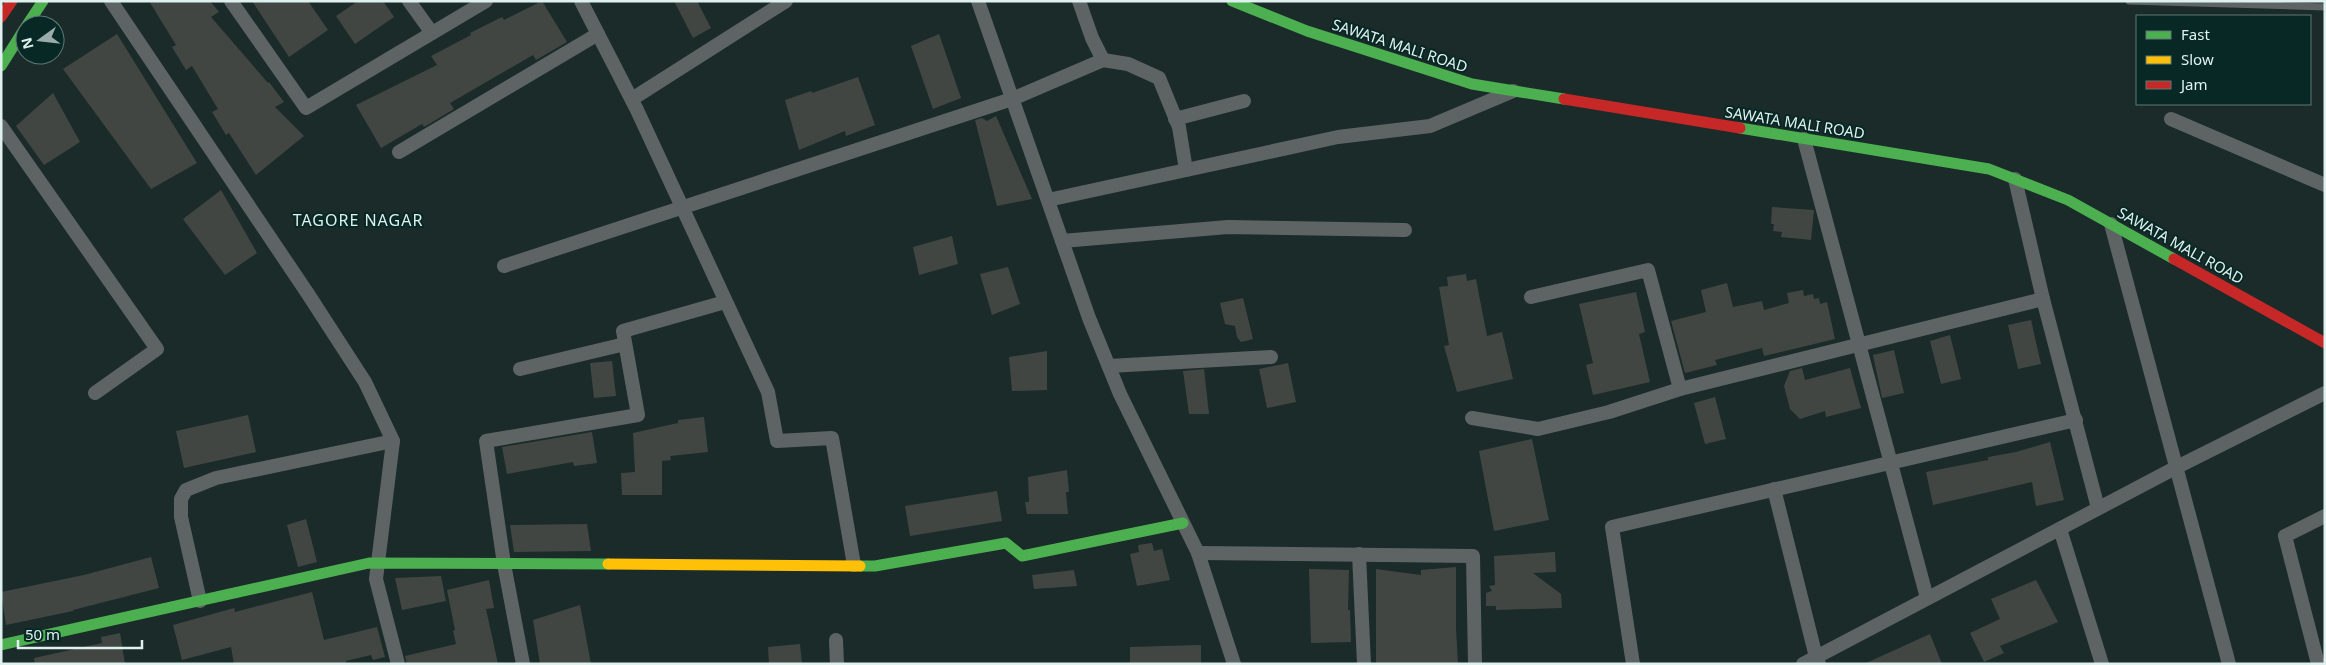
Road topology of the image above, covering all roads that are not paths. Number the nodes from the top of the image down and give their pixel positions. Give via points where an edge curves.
1 (12, 1) edge
2 (111, 1) edge
3 (231, 1) edge
4 (409, 1) edge
5 (486, 1) edge
6 (581, 1) edge
7 (786, 1) edge
8 (978, 1) edge
9 (1079, 1) edge
10 (1232, 1) edge
11 (2129, 1) edge
12 (37, 3) edge
13 (2324, 4) edge
14 (14, 20) edge
15 (432, 33) junction
16 (598, 34) junction
17 (1103, 60) junction
18 (1, 66) edge
19 (1514, 91) junction
20 (632, 99) junction
21 (1012, 99) junction
22 (1244, 101) dead end
23 (1175, 119) junction
24 (2171, 119) dead end
25 (1, 126) edge
26 (1804, 139) junction
27 (398, 152) dead end
28 (1186, 170) junction
29 (2015, 179) junction
30 (2325, 185) edge
31 (1048, 200) junction
32 (682, 208) junction
33 (2111, 224) junction
34 (1405, 230) dead end
35 (1062, 241) junction
36 (504, 266) dead end
37 (1531, 297) dead end
38 (2043, 299) junction
39 (725, 302) junction
40 (2323, 337) edge
41 (625, 344) junction
42 (1858, 344) junction
43 (1271, 357) dead end
44 (1108, 366) junction
45 (520, 369) dead end
46 (1680, 389) junction
47 (2325, 392) edge
48 (95, 393) dead end
49 (1472, 418) dead end
50 (2076, 420) junction
51 (393, 441) junction
52 (1891, 462) junction
53 (2176, 467) junction
54 (1774, 489) junction
55 (2098, 508) junction
56 (2325, 516) edge
57 (1183, 523) junction
58 (2060, 528) junction
59 (1198, 553) junction
60 (1359, 554) junction
61 (377, 562) junction
62 (504, 564) junction
63 (854, 565) junction
64 (1927, 598) junction
65 (200, 601) junction
66 (836, 640) dead end
67 (1, 645) edge
68 (1818, 660) edge
69 (398, 664) edge
70 (523, 664) edge
71 (837, 664) edge
72 (1234, 664) edge
73 (1364, 664) edge
74 (1475, 664) edge
75 (1633, 664) edge
76 (1803, 664) edge
77 (2102, 664) edge
78 (2229, 664) edge
79 (2318, 664) edge

1 - 14 main road
2 - 51 street via 360,374
3 - 15 street via 306,108
4 - 15 street
5 - 15 street
6 - 16 street
7 - 20 street
8 - 21 street
9 - 17 street
10 - 19 main road, SAWATA MALI ROAD via 1307,30 1472,84
11 - 13 lane
12 - 14 main road
14 - 18 main road
16 - 20 street
16 - 27 street
17 - 21 street
17 - 23 street via 1128,64 1159,78
19 - 26 main road, SAWATA MALI ROAD
19 - 28 street via 1430,126 1338,137
20 - 32 street
21 - 31 street
21 - 32 street
22 - 23 street
23 - 28 street
24 - 30 street
25 - 48 street via 157,349
26 - 29 main road, SAWATA MALI ROAD via 1989,169
26 - 42 street
28 - 31 street
29 - 33 main road, SAWATA MALI ROAD via 2068,200
29 - 38 street
31 - 35 street
32 - 36 street
32 - 39 street
33 - 40 main road, SAWATA MALI ROAD
33 - 53 street
34 - 35 street via 1228,227
35 - 44 street
37 - 46 street via 1648,270
38 - 42 street
38 - 50 street
39 - 41 street via 623,331
39 - 63 street via 768,392 777,441 832,438
41 - 45 street
41 - 62 street via 638,415 486,441
42 - 46 street
42 - 52 street
43 - 44 street
44 - 57 street
46 - 49 street via 1610,412 1538,429
47 - 53 street
50 - 52 street
50 - 55 street
51 - 61 street
51 - 65 street via 216,478 186,490 181,499 182,517
52 - 54 street
52 - 64 street
53 - 55 street
53 - 78 street
54 - 68 street
54 - 75 street via 1612,527
55 - 58 street
56 - 79 street via 2285,536
57 - 59 street
57 - 63 main road via 1022,556 1006,543 875,566
58 - 64 street
58 - 77 street
59 - 60 street
59 - 72 street
60 - 73 street
60 - 74 street via 1474,556
61 - 62 main road
61 - 65 main road
61 - 69 street via 376,579
62 - 63 main road
62 - 70 street
64 - 68 street
65 - 67 main road
66 - 71 street
68 - 76 street

